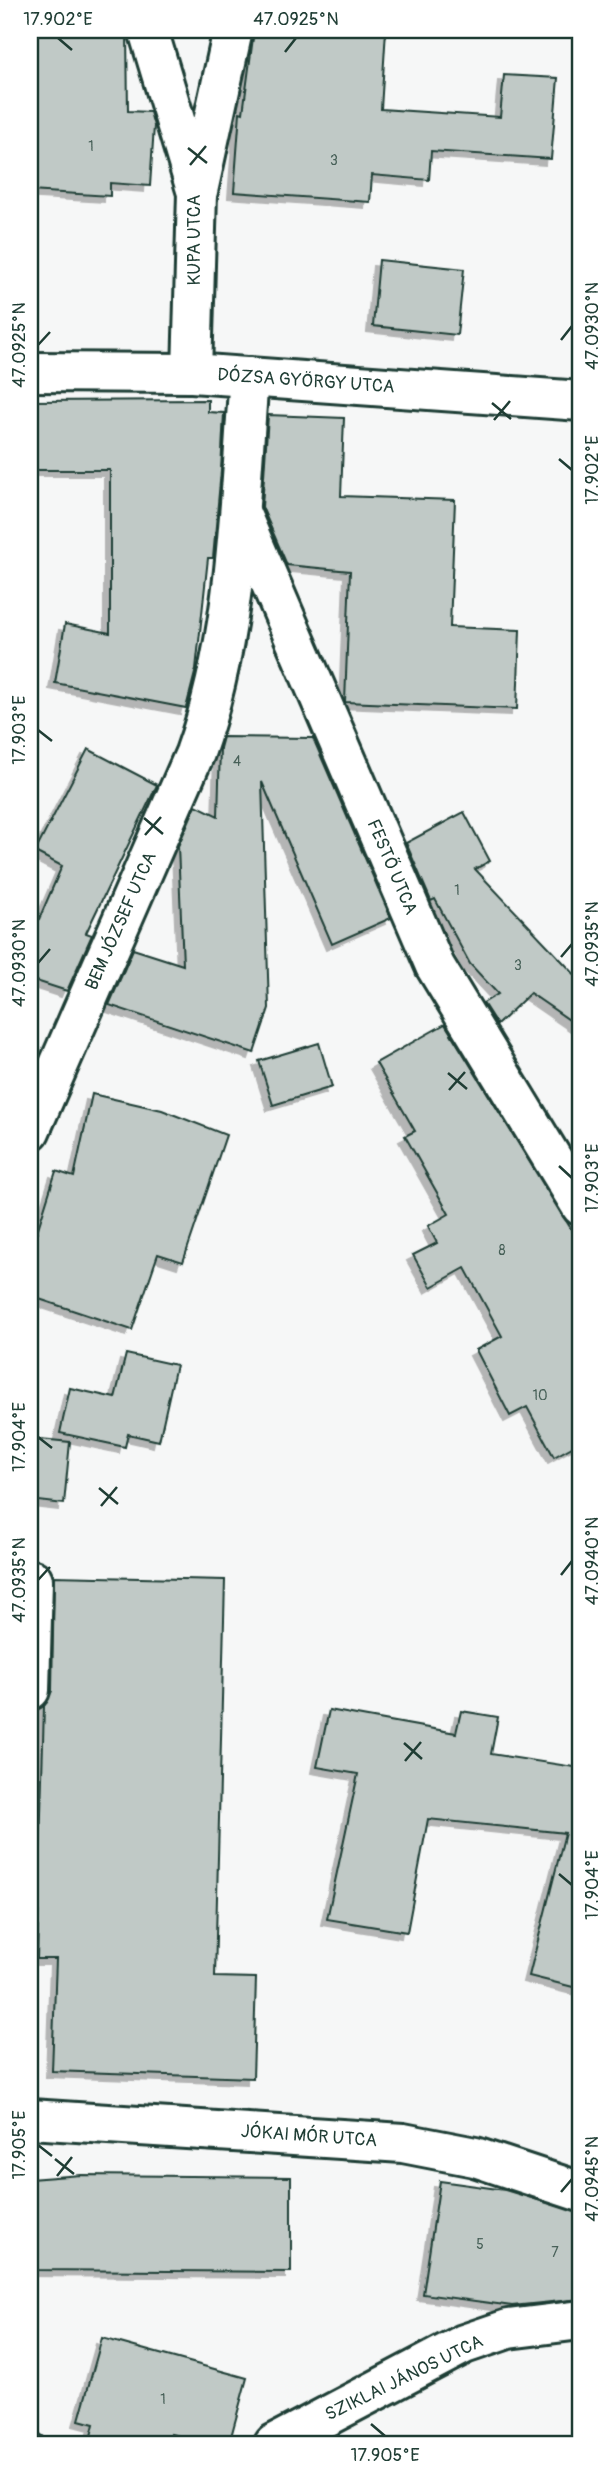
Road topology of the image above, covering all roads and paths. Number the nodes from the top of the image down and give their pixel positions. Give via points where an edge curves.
1 (148, 30) edge
2 (233, 30) edge
3 (197, 193) junction
4 (30, 372) edge
5 (192, 373) junction
6 (249, 377) junction
7 (581, 401) edge
8 (239, 510) junction
9 (30, 1131) edge
10 (581, 1206) edge
11 (33, 1580) dead end
12 (30, 1690) edge
13 (30, 2119) edge
14 (581, 2192) edge
15 (581, 2320) edge
16 (30, 2429) edge
17 (51, 2444) edge
18 (274, 2444) edge

1 - 3 street, KUPA UTCA
2 - 3 street
3 - 5 street, KUPA UTCA
4 - 5 street, DÓZSA GYÖRGY UTCA
5 - 6 street, DÓZSA GYÖRGY UTCA
6 - 7 street, DÓZSA GYÖRGY UTCA
6 - 8 street, BEM JÓZSEF UTCA
8 - 9 street, BEM JÓZSEF UTCA via 226,642 210,709
8 - 10 street, FESTŐ UTCA via 435,966
11 - 12 street
13 - 14 street, JÓKAI MÓR UTCA via 403,2143 475,2157
15 - 18 street, SZIKLAI JÁNOS UTCA via 508,2329 464,2344
16 - 17 path

